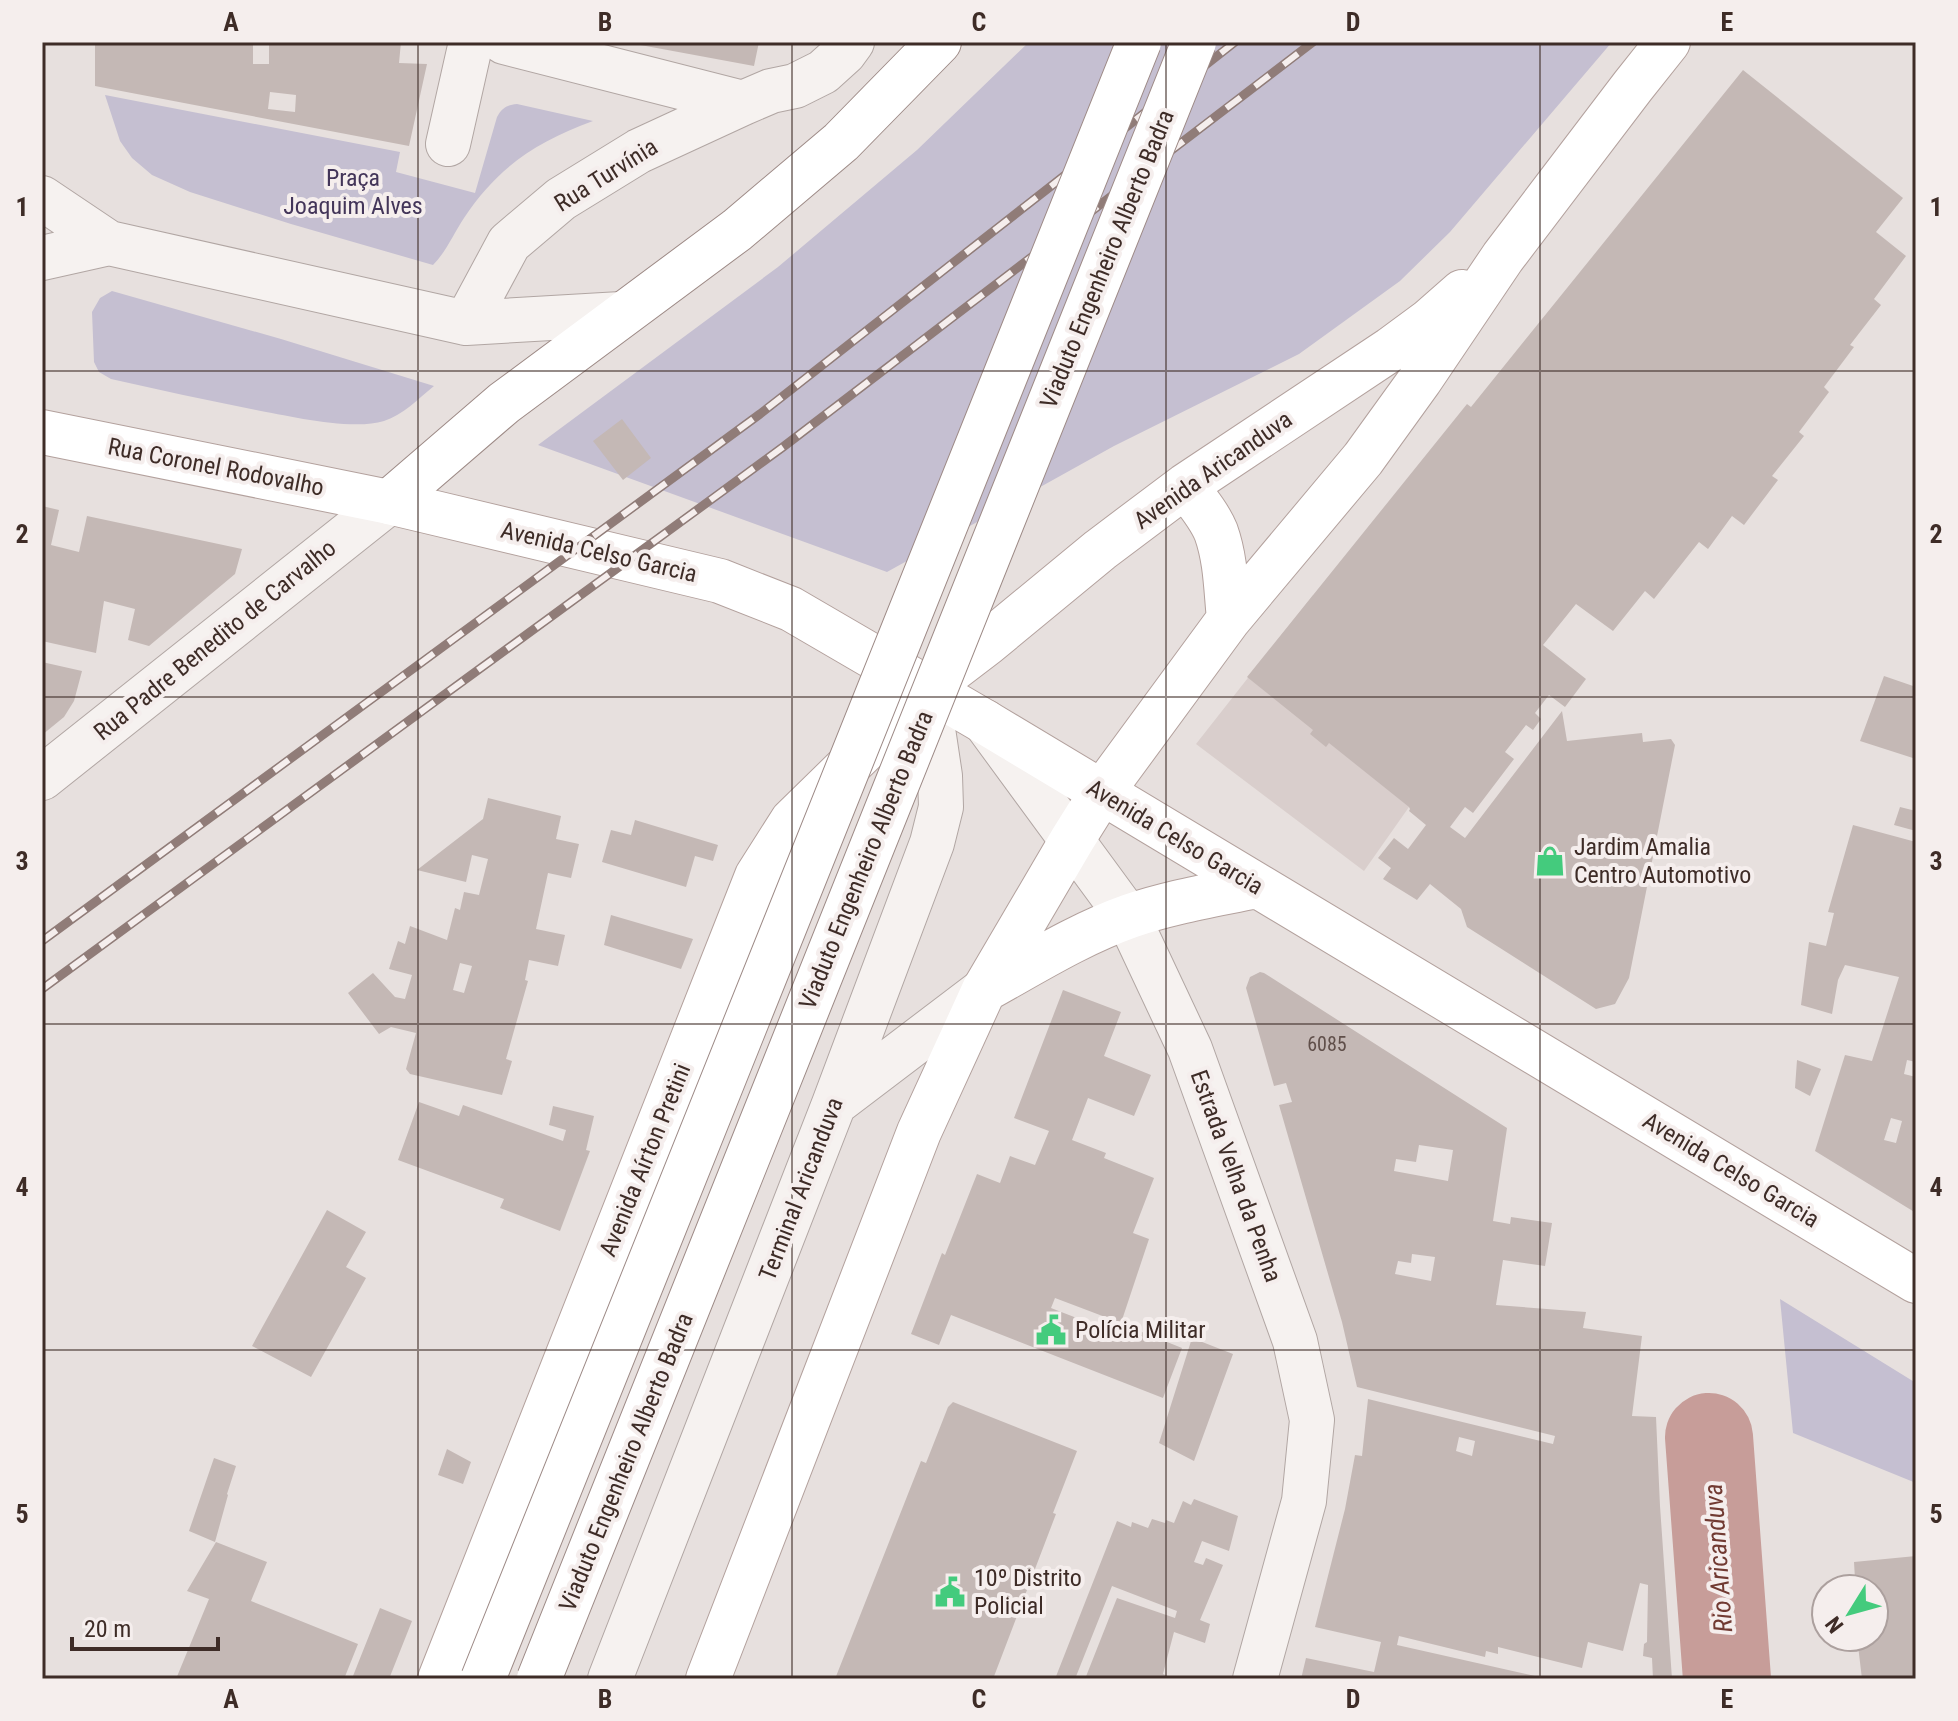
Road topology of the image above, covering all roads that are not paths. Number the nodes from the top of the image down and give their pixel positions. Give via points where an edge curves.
1 (471, 42) edge
2 (504, 42) edge
3 (799, 42) edge
4 (852, 42) edge
5 (939, 42) edge
6 (1139, 42) edge
7 (1194, 42) edge
8 (1668, 42) edge
9 (795, 86) junction
10 (743, 103) junction
11 (448, 144) dead end
12 (42, 198) edge
13 (109, 243) junction
14 (1503, 257) junction
15 (42, 258) edge
16 (621, 314) junction
17 (466, 323) junction
18 (42, 432) edge
19 (1185, 486) junction
20 (389, 502) junction
21 (1229, 619) junction
22 (927, 689) junction
23 (985, 722) junction
24 (42, 778) edge
25 (1102, 792) junction
26 (1072, 840) junction
27 (1256, 886) junction
28 (1128, 917) junction
29 (984, 990) junction
30 (834, 1104) junction
31 (1916, 1281) edge
32 (440, 1679) edge
33 (483, 1679) edge
34 (539, 1679) edge
35 (610, 1679) edge
36 (708, 1679) edge
37 (1255, 1679) edge

1 - 11 street
2 - 10 street
3 - 9 street
4 - 9 street, Rua Turvínia via 823,72
5 - 16 main road via 841,142 737,230
6 - 33 main road, Viaduto Engenheiro Alberto Badra, bridge
7 - 34 main road, Viaduto Engenheiro Alberto Badra, bridge
8 - 14 main road, Avenida Aricanduva
9 - 10 street, Rua Turvínia
10 - 17 street, Rua Turvínia via 639,151 561,199 509,243
12 - 13 street
13 - 15 street
13 - 17 street
14 - 19 main road, Avenida Aricanduva via 1391,349
14 - 21 main road, Avenida Aricanduva via 1363,459
16 - 17 street
16 - 20 main road via 504,403
18 - 20 main road, Rua Coronel Rodovalho
19 - 21 main road via 1215,530
19 - 22 main road, Avenida Aricanduva
20 - 22 main road, Avenida Celso Garcia via 720,581 791,609
20 - 24 street, Rua Padre Benedito de Carvalho
21 - 25 main road, Avenida Aricanduva
22 - 23 main road, Avenida Celso Garcia
22 - 30 street, Terminal Aricanduva via 941,807
22 - 32 main road, Avenida Aírton Pretini via 792,821 757,876
23 - 25 main road, Avenida Celso Garcia
23 - 26 street, Estrada Velha da Penha
25 - 26 main road
25 - 27 main road, Avenida Celso Garcia
26 - 28 street, Estrada Velha da Penha
26 - 29 main road
27 - 28 main road
27 - 31 main road, Avenida Celso Garcia
28 - 29 main road
28 - 37 street, Estrada Velha da Penha via 1190,1049 1295,1341 1312,1420 1304,1501
29 - 30 street
29 - 36 main road via 919,1132
30 - 35 street, Terminal Aricanduva

